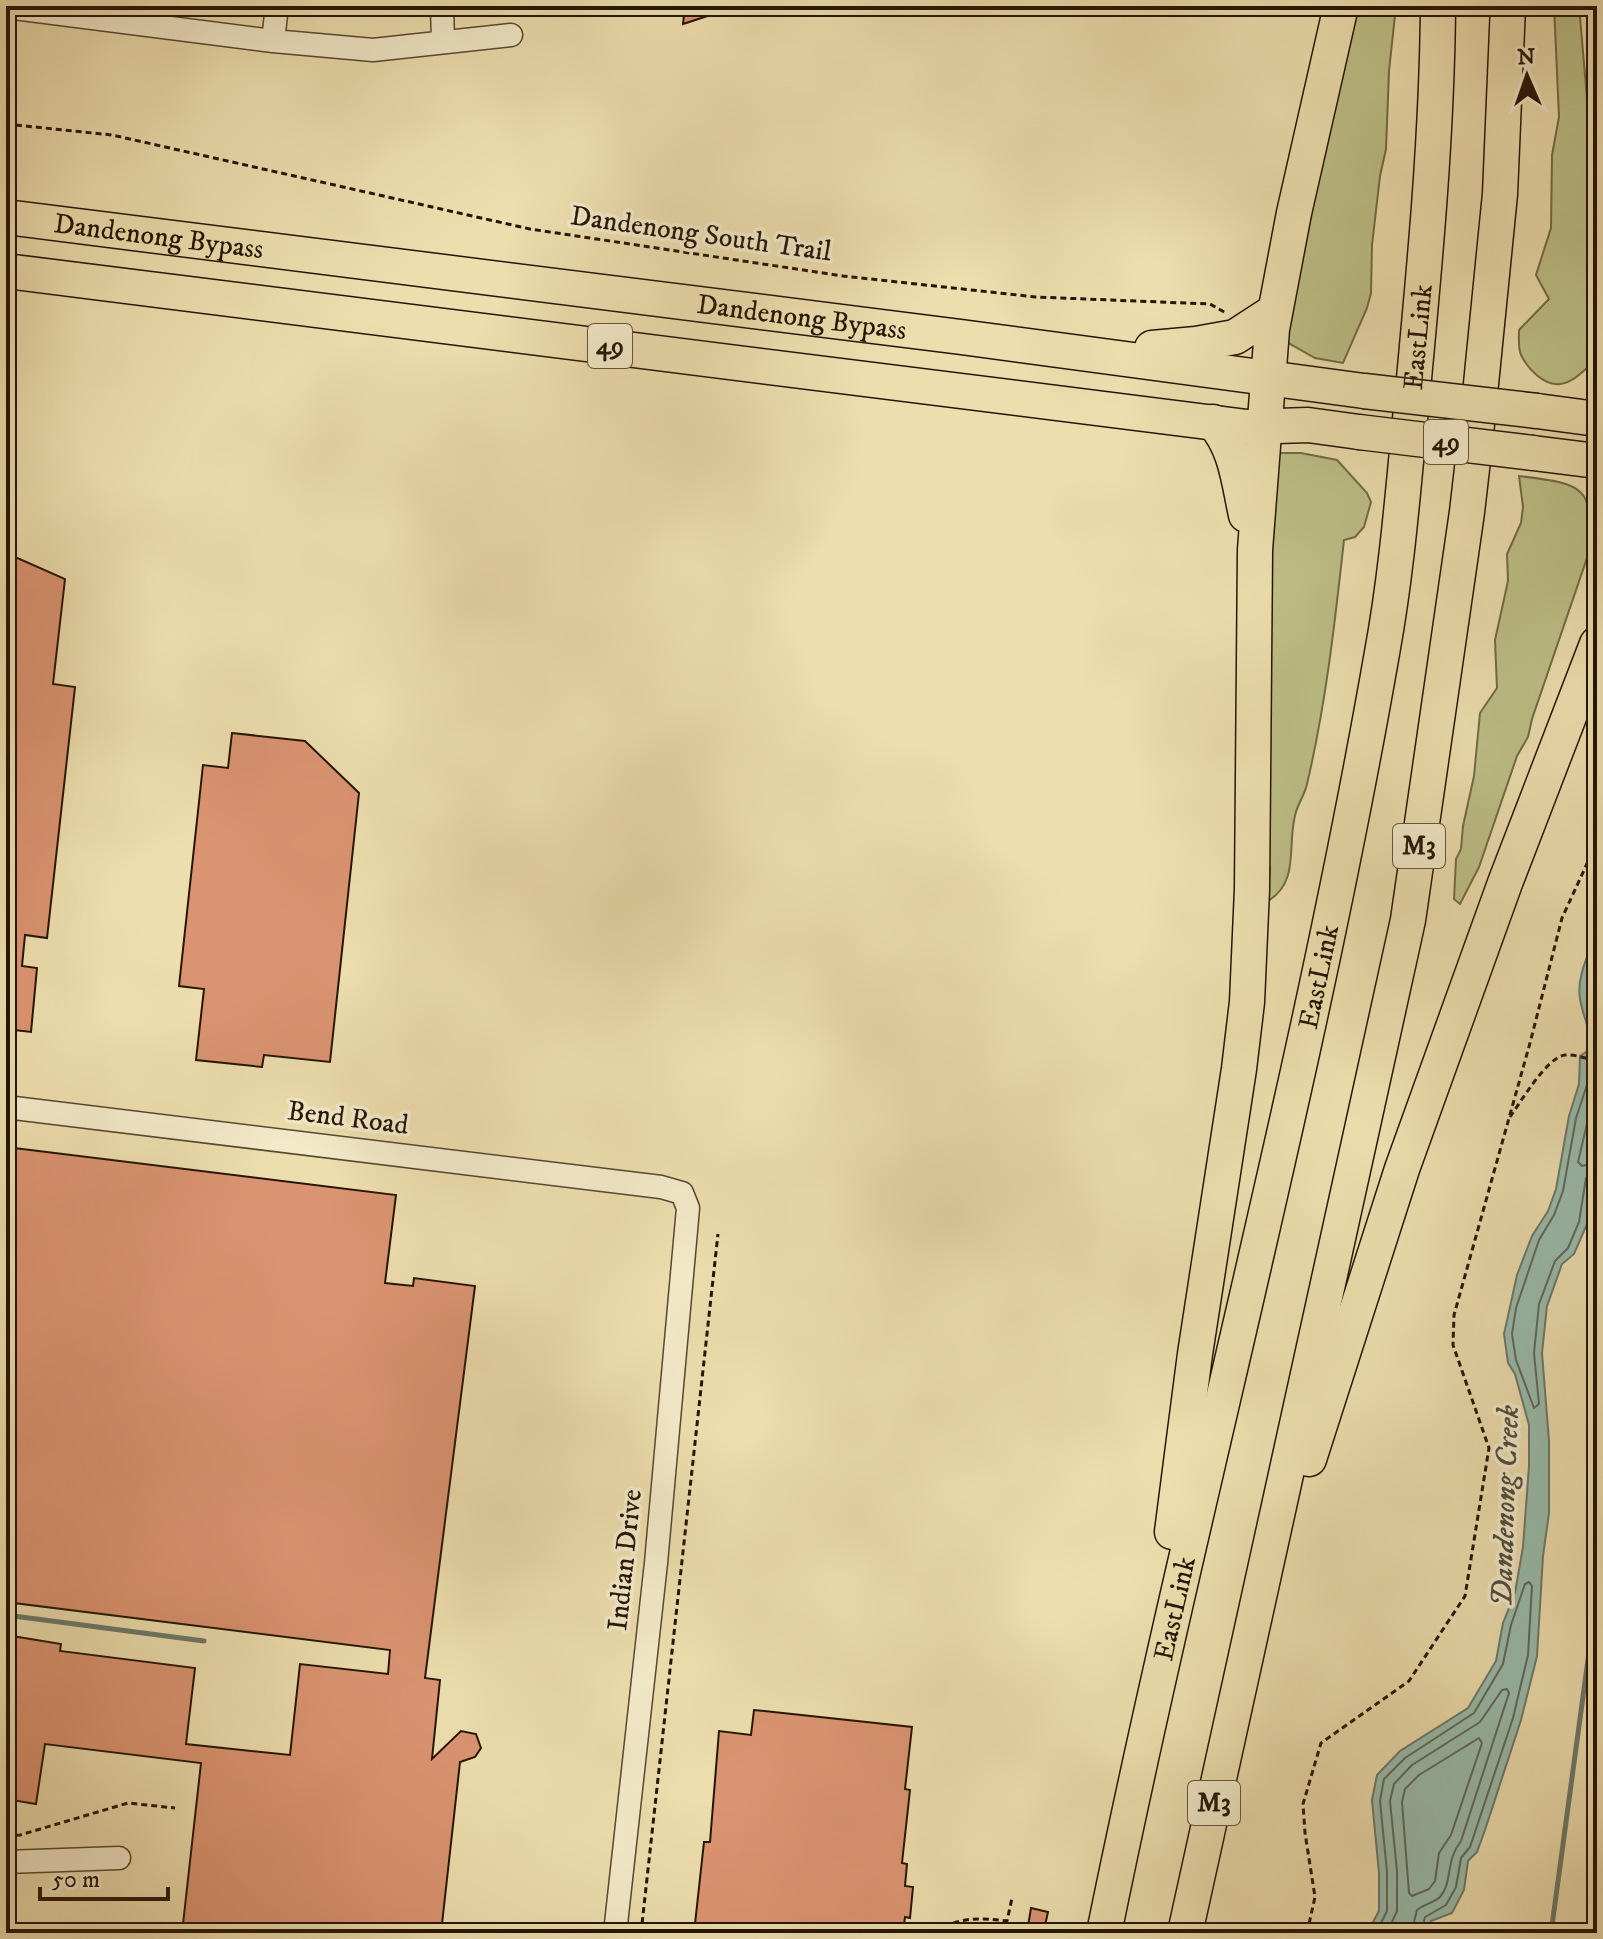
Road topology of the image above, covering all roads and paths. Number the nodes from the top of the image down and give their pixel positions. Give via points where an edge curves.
1 (277, 6) edge
2 (442, 6) edge
3 (1341, 6) edge
4 (1438, 6) edge
5 (1508, 6) edge
6 (6, 7) edge
7 (511, 35) dead end
8 (273, 41) junction
9 (443, 42) junction
10 (6, 124) edge
11 (6, 217) edge
12 (6, 271) edge
13 (1275, 311) junction
14 (961, 337) junction
15 (1235, 337) junction
16 (1268, 378) junction
17 (1597, 419) edge
18 (1213, 422) junction
19 (1265, 426) junction
20 (1597, 461) edge
21 (1255, 550) junction
22 (1597, 644) edge
23 (1597, 842) edge
24 (1597, 1061) edge
25 (6, 1107) edge
26 (1508, 1120) junction
27 (682, 1193) joint
28 (718, 1234) dead end
29 (1242, 1673) junction
30 (1156, 1688) junction
31 (175, 1808) dead end
32 (6, 1836) edge
33 (119, 1858) dead end
34 (6, 1862) edge
35 (1012, 1898) dead end
36 (1105, 1926) edge
37 (615, 1933) edge
38 (641, 1933) edge
39 (936, 1933) edge
40 (1185, 1933) edge
41 (1307, 1933) edge

1 - 8 street
2 - 9 street
3 - 13 highway
4 - 30 highway, EastLink via 1427,237 1383,649 1318,979
5 - 29 highway, M3 via 1500,194 1472,465 1408,920
6 - 8 street
7 - 9 street
8 - 9 street via 373,50
10 - 15 path, Dandenong South Trail via 112,135 530,229 843,276 1006,294 1210,304 1225,311
11 - 14 highway, Dandenong Bypass / 49
12 - 18 highway, Dandenong Bypass / 49
13 - 15 highway
13 - 16 highway
14 - 15 highway via 1153,348
14 - 16 highway, Dandenong Bypass / 49
16 - 17 highway, Dandenong Bypass / 49, bridge
16 - 19 highway
18 - 19 highway, Dandenong Bypass / 49
18 - 21 highway via 1231,450
19 - 20 highway, Dandenong Bypass / 49, bridge via 1308,425
19 - 21 highway
21 - 30 highway via 1247,1002 1178,1475
22 - 29 highway via 1402,1169
23 - 26 path via 1562,918
24 - 26 path via 1566,1055 1556,1059
25 - 27 street, Bend Road
26 - 41 path via 1454,1315 1453,1345 1489,1448 1465,1596 1409,1681 1321,1743 1303,1804 1315,1897
27 - 37 street, Indian Drive via 688,1208 662,1501
28 - 38 path
29 - 40 highway, M3
30 - 36 highway, EastLink
31 - 32 path via 128,1803
33 - 34 street
35 - 39 path via 1007,1921 956,1921

